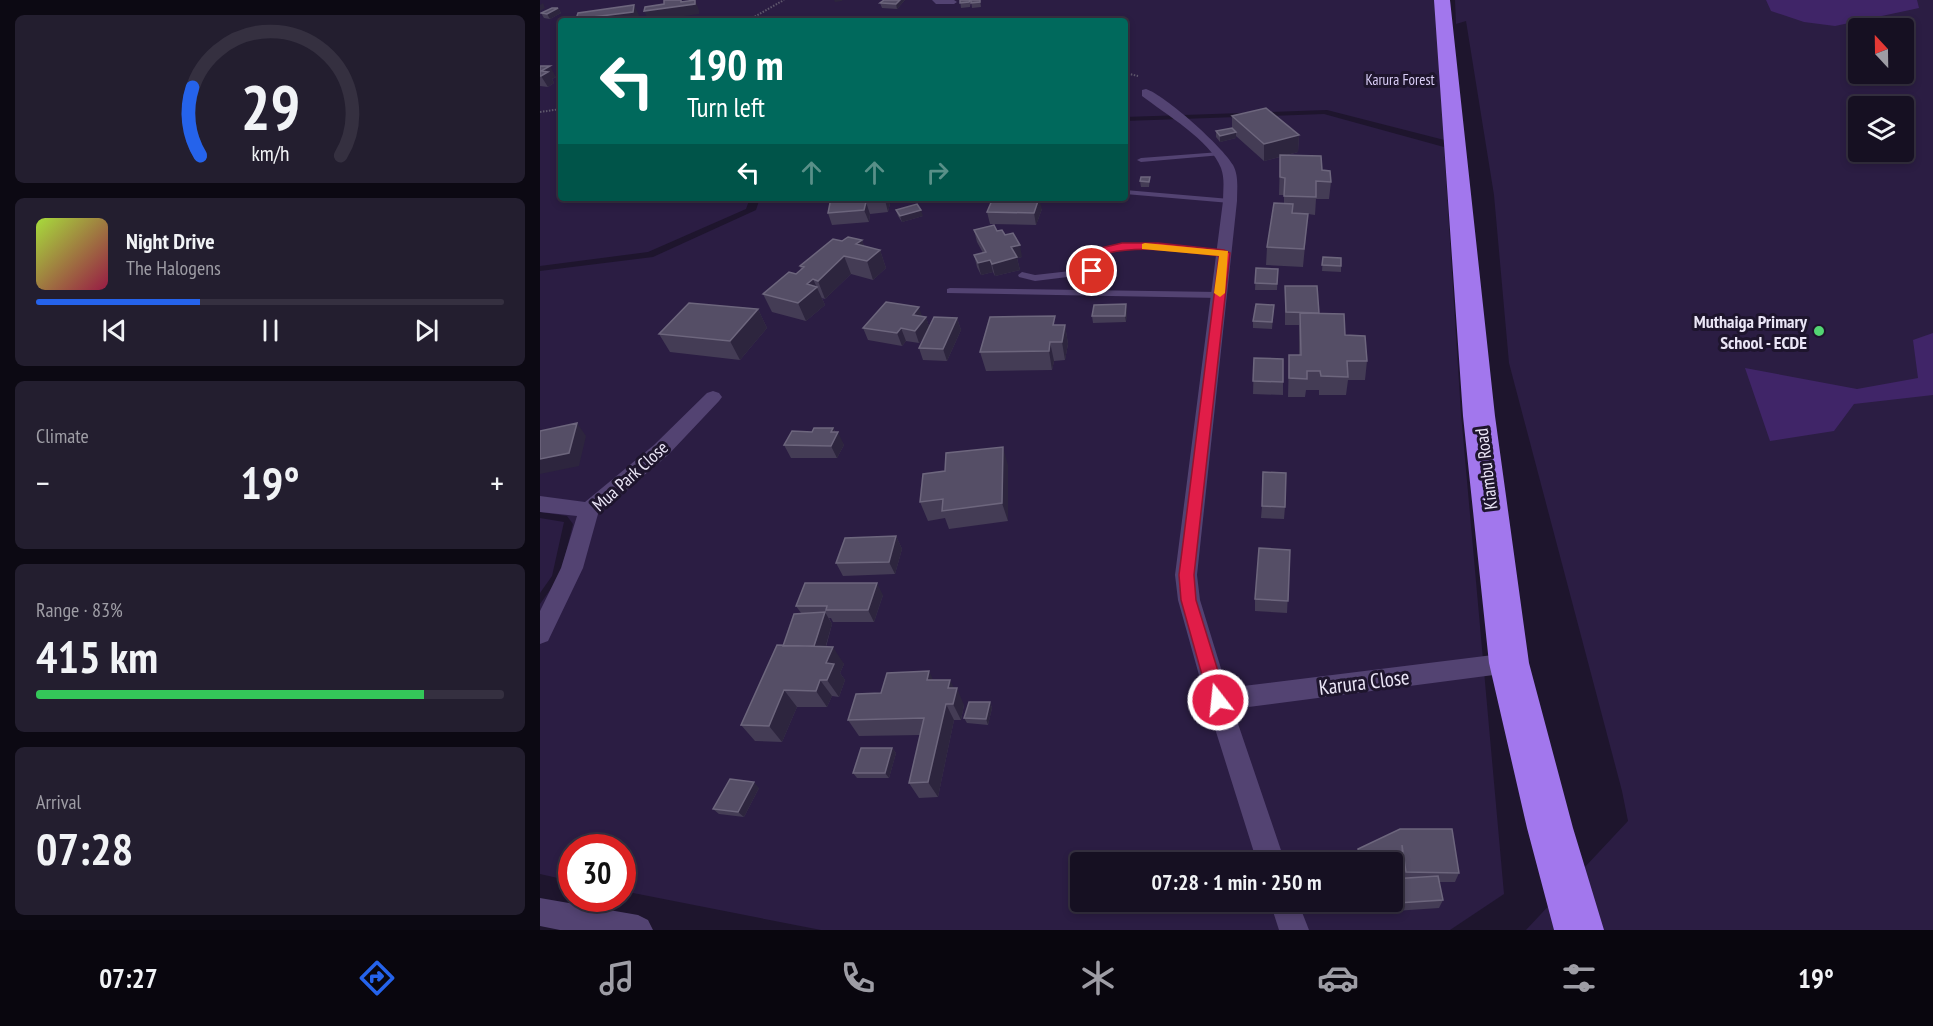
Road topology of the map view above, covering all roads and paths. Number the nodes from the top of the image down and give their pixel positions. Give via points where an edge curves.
1 (784, 0) edge
2 (935, 0) edge
3 (1442, 0) edge
4 (954, 2) dead end
5 (752, 18) edge
6 (1128, 74) edge
7 (1138, 76) dead end
8 (1146, 93) dead end
9 (558, 109) edge
10 (540, 112) edge
11 (1220, 154) junction
12 (1141, 160) dead end
13 (1128, 192) edge
14 (1230, 201) junction
15 (1224, 253) junction
16 (1022, 275) dead end
17 (950, 291) dead end
18 (1219, 295) junction
19 (713, 397) dead end
20 (540, 504) edge
21 (589, 510) junction
22 (540, 634) edge
23 (1509, 663) junction
24 (1218, 700) junction
25 (1268, 852) edge
26 (540, 912) edge
27 (1288, 912) edge
28 (638, 930) edge
29 (1294, 930) edge
30 (1579, 930) edge

1 - 5 path
2 - 4 lane
3 - 23 highway, Kiambu Road via 1478,405
6 - 7 path
8 - 11 street
9 - 10 path
11 - 12 lane
11 - 14 street via 1230,173
13 - 14 lane
14 - 15 street
15 - 16 lane via 1122,246 1104,250 1092,271 1035,278
15 - 18 street
17 - 18 lane
18 - 24 street via 1186,575 1189,600
19 - 21 street, Mua Park Close via 661,450
20 - 21 street
21 - 22 street, Mua Park Close via 572,568
23 - 24 street, Karura Close
23 - 30 highway, Kiambu Road
24 - 25 street
26 - 28 street
27 - 29 street

